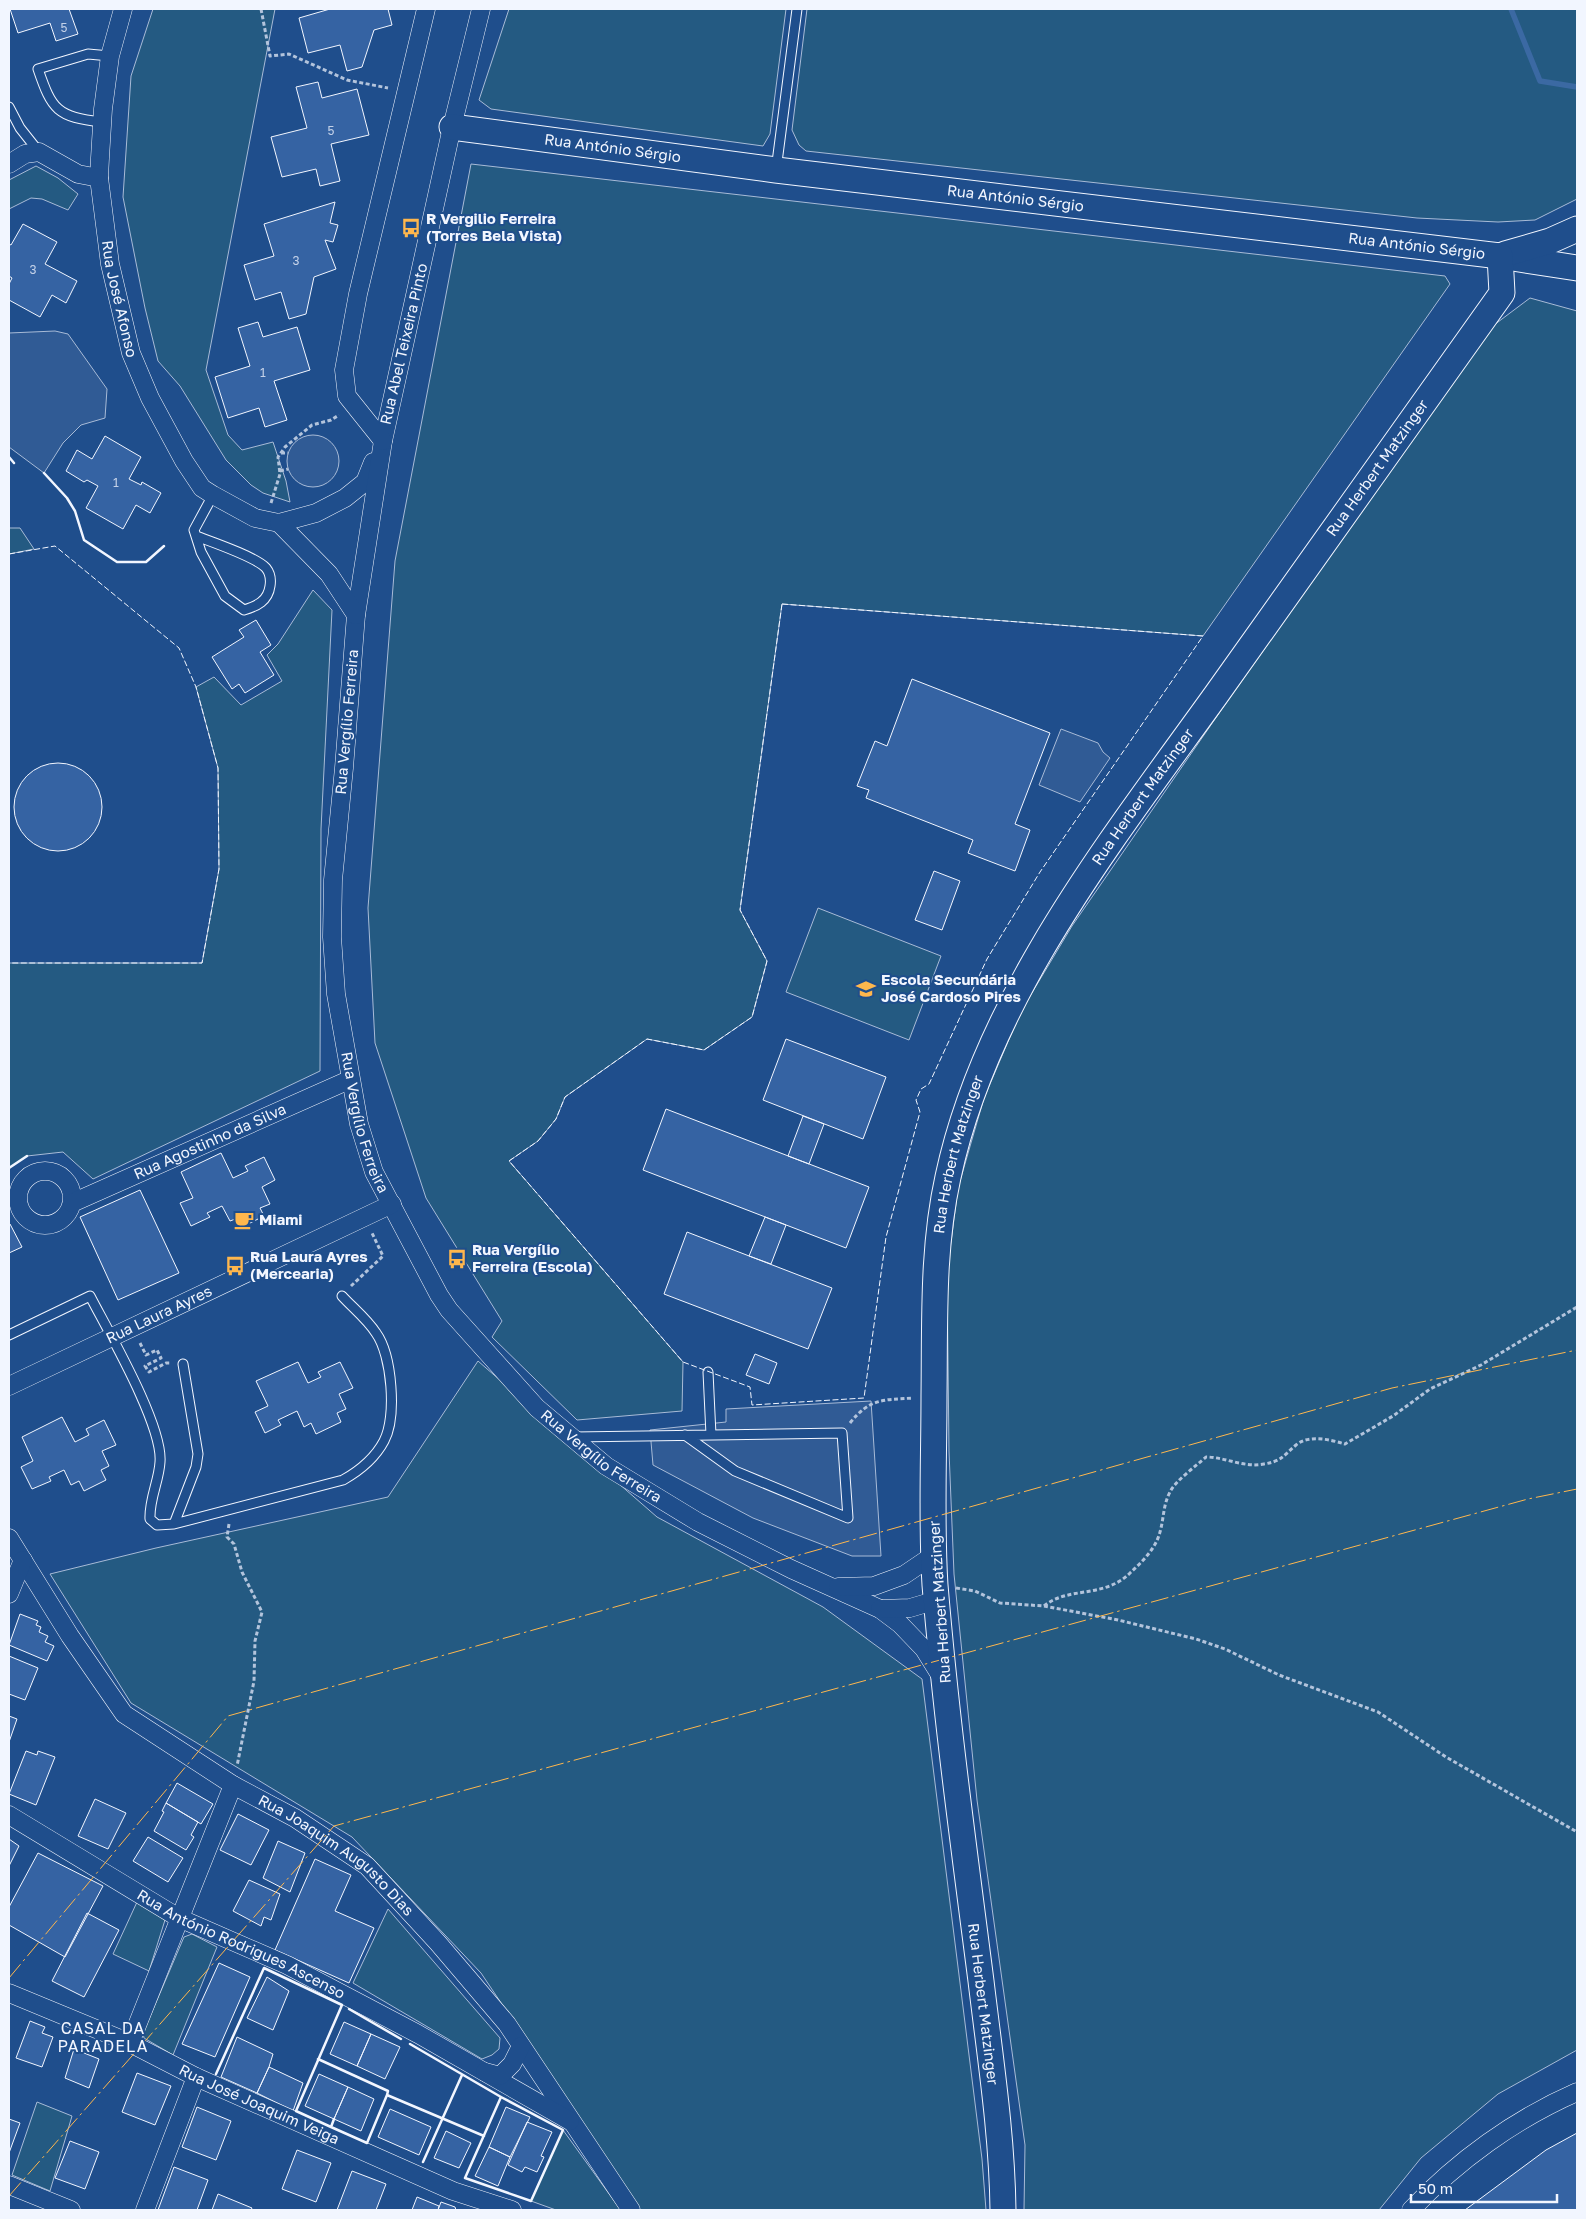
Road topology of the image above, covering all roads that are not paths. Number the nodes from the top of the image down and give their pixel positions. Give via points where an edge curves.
1 (123, 9) edge
2 (426, 9) edge
3 (481, 9) edge
4 (797, 9) edge
5 (110, 56) junction
6 (9, 107) edge
7 (102, 122) junction
8 (452, 127) junction
9 (39, 152) junction
10 (9, 164) edge
11 (776, 170) junction
12 (99, 178) junction
13 (1577, 229) edge
14 (1500, 256) junction
15 (1577, 268) edge
16 (382, 441) junction
17 (213, 496) junction
18 (272, 522) junction
19 (196, 536) junction
20 (356, 615) junction
21 (350, 1080) junction
22 (13, 1198) edge
23 (72, 1203) junction
24 (392, 1204) junction
25 (342, 1296) road end
26 (9, 1335) edge
27 (112, 1338) junction
28 (184, 1364) dead end
29 (708, 1372) dead end
30 (9, 1386) edge
31 (685, 1435) junction
32 (711, 1435) junction
33 (572, 1438) junction
34 (174, 1524) junction
35 (9, 1538) edge
36 (935, 1554) junction
37 (23, 1560) junction
38 (835, 1588) junction
39 (936, 1592) junction
40 (9, 1594) edge
41 (880, 1608) junction
42 (944, 1681) junction
43 (233, 1785) junction
44 (9, 1815) edge
45 (179, 1918) junction
46 (9, 1993) edge
47 (130, 2043) junction
48 (521, 2046) junction
49 (478, 2069) junction
50 (196, 2077) junction
51 (1577, 2092) edge
52 (572, 2122) junction
53 (9, 2185) edge
54 (71, 2210) edge
55 (145, 2210) edge
56 (512, 2210) edge
57 (631, 2210) edge
58 (1003, 2210) edge
59 (1411, 2210) edge

1 - 5 street, Rua José Afonso
2 - 16 street, Rua Abel Teixeira Pinto via 358,294 344,370 347,396
3 - 8 street, Rua Abel Teixeira Pinto
4 - 11 lane
5 - 7 street, Rua José Afonso
5 - 7 lane via 88,54 38,69 48,98 70,118
6 - 9 lane
7 - 12 street, Rua José Afonso
8 - 11 street, Rua António Sérgio
8 - 16 street, Rua Abel Teixeira Pinto
9 - 10 street via 25,154
9 - 12 street via 78,174
11 - 14 street, Rua António Sérgio
12 - 17 street, Rua José Afonso via 110,264 131,353 150,398 184,461 202,488
13 - 14 street
14 - 15 street, Rua António Sérgio
14 - 36 street, Rua Herbert Matzinger via 1502,293 1089,875 1037,958 998,1030 965,1114 948,1176 938,1237 933,1353
16 - 18 street via 365,482 346,498 316,513
16 - 20 street, Rua Vergílio Ferreira
17 - 18 street, Rua José Afonso via 255,518
17 - 19 lane via 194,530
18 - 20 street, Rua José Afonso via 329,574
19 - 19 lane via 201,552 226,596 244,610 258,606 269,595 271,580 266,569 256,560
20 - 21 street, Rua Vergílio Ferreira via 333,880 332,937 336,994
21 - 23 street, Rua Agostinho da Silva
21 - 24 street, Rua Vergílio Ferreira via 374,1172
22 - 23 street via 25,1216 43,1225 62,1219
22 - 23 street via 25,1179 43,1170 53,1171 69,1183
24 - 27 street, Rua Laura Ayres
24 - 33 street, Rua Vergílio Ferreira via 418,1259 449,1310 537,1408
25 - 34 lane via 376,1332 390,1367 390,1424 384,1441 358,1471 343,1480
26 - 27 lane via 90,1296
27 - 30 street, Rua Laura Ayres
27 - 34 lane via 153,1426 158,1444 160,1462 149,1507 150,1518 157,1525
28 - 34 lane via 198,1454
29 - 32 lane
31 - 32 lane
31 - 32 lane via 735,1472 848,1518 842,1433
31 - 33 lane
33 - 38 street, Rua Vergílio Ferreira via 606,1466 698,1522
35 - 37 street, Rua Joaquim Augusto Dias
36 - 38 street, Rua Vergílio Ferreira via 904,1575 874,1586
36 - 39 street, Rua Herbert Matzinger
37 - 40 street
37 - 43 street, Rua Joaquim Augusto Dias via 124,1714
38 - 41 street, Rua Vergílio Ferreira
39 - 41 street, Rua Vergílio Ferreira via 910,1608
39 - 42 street, Rua Herbert Matzinger
41 - 42 street, Rua Vergílio Ferreira via 924,1649
42 - 58 street, Rua Herbert Matzinger via 994,2092 1003,2175
43 - 45 street
43 - 48 street, Rua Joaquim Augusto Dias via 294,1818 367,1866 438,1943
44 - 45 street, Rua António Rodrigues Ascenso
45 - 47 street
45 - 49 street, Rua António Rodrigues Ascenso via 287,1965
46 - 47 street, Rua José Joaquim Veiga
47 - 50 street, Rua José Joaquim Veiga
48 - 49 street, Rua António Rodrigues Ascenso via 512,2064 500,2076
48 - 52 street, Rua Joaquim Augusto Dias
49 - 52 street, Rua António Rodrigues Ascenso
50 - 55 street
50 - 56 street, Rua José Joaquim Veiga via 453,2191
51 - 59 street via 1536,2112 1480,2150
52 - 57 street, Rua Joaquim Augusto Dias
53 - 54 street

